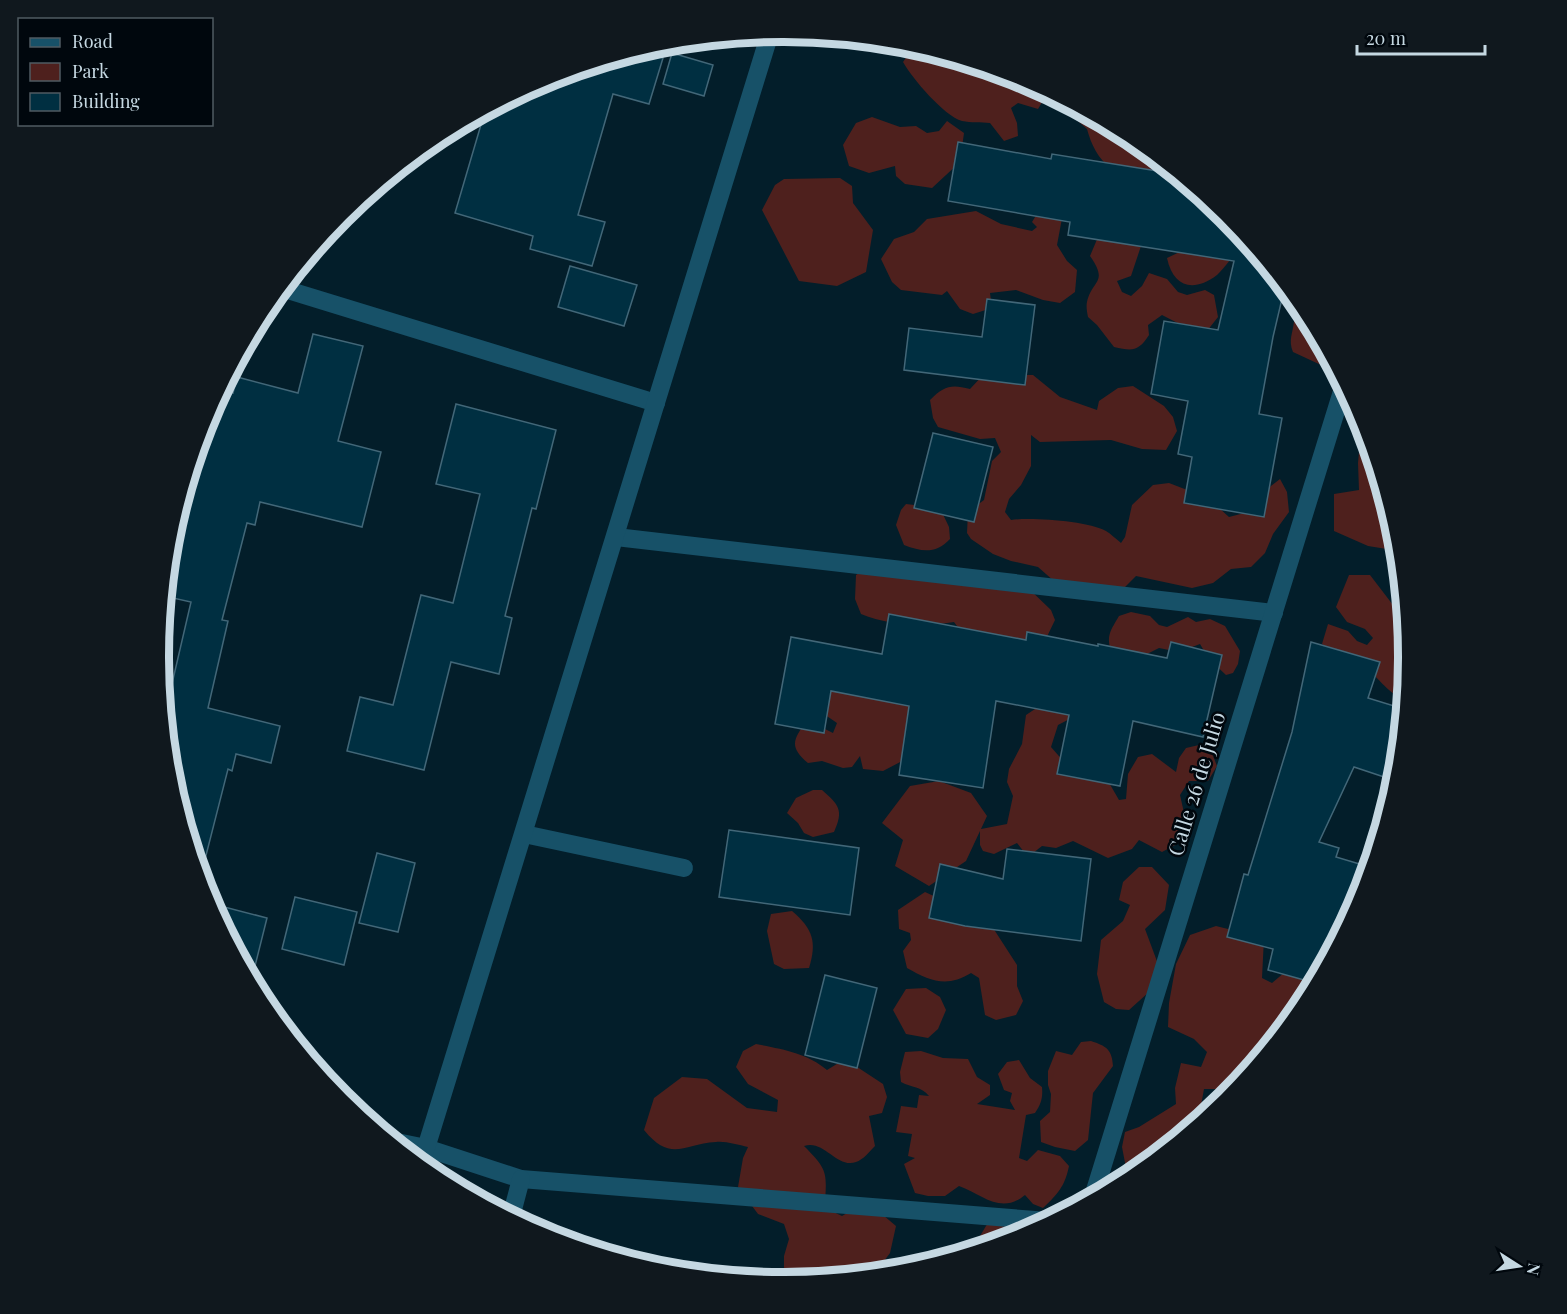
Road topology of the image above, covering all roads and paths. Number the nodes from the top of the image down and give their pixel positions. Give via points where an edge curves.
1 (767, 42) edge
2 (290, 291) edge
3 (1340, 397) edge
4 (656, 403) junction
5 (616, 537) junction
6 (1274, 613) junction
7 (524, 834) junction
8 (684, 868) dead end
9 (408, 1144) edge
10 (426, 1148) junction
11 (521, 1179) junction
12 (1096, 1187) edge
13 (513, 1210) edge
14 (1031, 1220) edge

1 - 4 street
2 - 4 street
3 - 6 street, Calle 26 de Julio
4 - 5 street
5 - 6 street
5 - 7 street
6 - 12 street, Calle 26 de Julio
7 - 8 street
7 - 10 street
9 - 10 street
10 - 11 street
11 - 13 street
11 - 14 street

